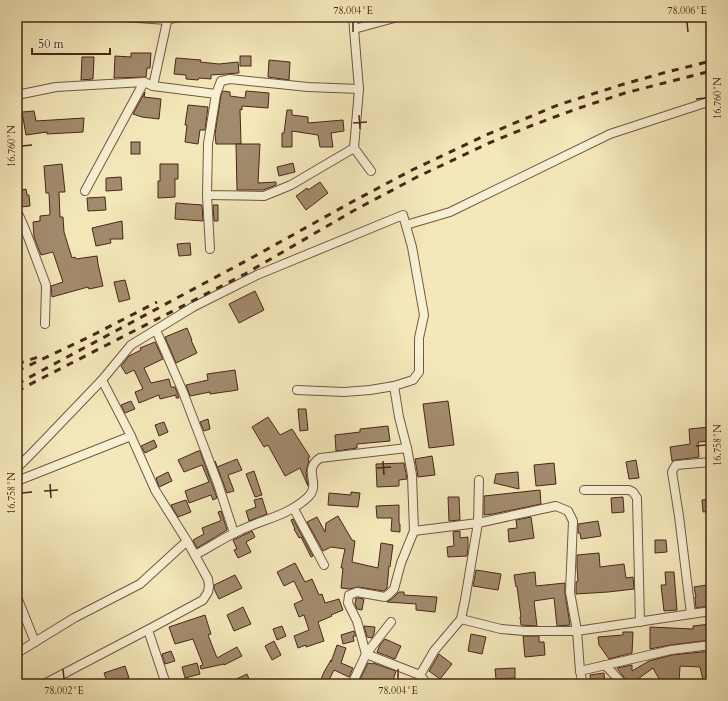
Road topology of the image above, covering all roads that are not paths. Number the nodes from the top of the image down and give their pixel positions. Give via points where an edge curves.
1 (123, 17) edge
2 (179, 17) edge
3 (353, 17) edge
4 (398, 17) edge
5 (168, 19) edge
6 (354, 29) junction
7 (144, 82) junction
8 (153, 86) junction
9 (359, 89) junction
10 (216, 94) junction
11 (17, 95) edge
12 (711, 101) edge
13 (354, 148) junction
14 (371, 171) dead end
15 (85, 191) dead end
16 (207, 195) junction
17 (17, 211) edge
18 (406, 225) junction
19 (210, 249) dead end
20 (45, 324) dead end
21 (156, 330) junction
22 (102, 380) junction
23 (394, 386) junction
24 (297, 390) dead end
25 (131, 436) junction
26 (407, 448) junction
27 (711, 462) edge
28 (17, 468) edge
29 (479, 480) dead end
30 (17, 481) edge
31 (584, 490) dead end
32 (294, 509) junction
33 (478, 523) junction
34 (414, 531) junction
35 (234, 533) junction
36 (187, 541) junction
37 (195, 555) junction
38 (324, 565) dead end
39 (17, 596) edge
40 (711, 611) edge
41 (691, 614) junction
42 (461, 619) junction
43 (391, 622) dead end
44 (640, 622) junction
45 (148, 630) junction
46 (577, 631) junction
47 (35, 642) junction
48 (711, 645) edge
49 (17, 653) edge
50 (366, 654) junction
51 (605, 665) junction
52 (580, 671) junction
53 (420, 675) junction
54 (44, 684) edge
55 (166, 684) edge
56 (352, 684) edge
57 (427, 684) edge
58 (583, 684) edge
59 (623, 684) edge

1 - 5 street
2 - 5 street
3 - 6 street
4 - 6 street
5 - 8 street
6 - 9 street
7 - 8 street
7 - 11 street via 56,87
7 - 15 street
8 - 10 street
9 - 10 street via 230,79 221,81
9 - 13 street
10 - 16 street via 208,144
12 - 18 street via 610,134 450,212
13 - 14 street
13 - 16 street via 291,185 264,196
16 - 19 street
17 - 20 street via 46,285
18 - 21 street via 403,216 257,275 193,307
18 - 23 street via 424,315 419,338 419,372 413,380
21 - 22 street via 131,345
21 - 35 street via 183,392
22 - 25 street
22 - 28 street
23 - 24 street via 344,392
23 - 26 street
25 - 30 street
25 - 36 street via 154,490
26 - 32 street via 320,458 314,462 311,469 313,489 309,497
26 - 34 street via 412,475
27 - 41 street via 676,465 672,472
29 - 33 street
31 - 44 street via 629,490 637,498
32 - 35 street
32 - 38 street
33 - 34 street
33 - 42 street
33 - 46 street via 556,506 568,511 573,521 570,592
34 - 50 street via 394,589 389,594 385,596 357,592 349,595 348,603 357,621
35 - 37 street
36 - 37 street
36 - 47 street via 140,584 74,618
37 - 45 street via 208,579 208,592 203,600
39 - 47 street
40 - 41 street
41 - 44 street
42 - 46 street via 501,629
42 - 53 street via 434,651
43 - 50 street
44 - 46 street
45 - 54 street
45 - 55 street
46 - 52 street
47 - 49 street
48 - 51 street via 671,650
50 - 53 street
50 - 56 street
51 - 52 street
51 - 59 street
52 - 58 street
53 - 57 street

